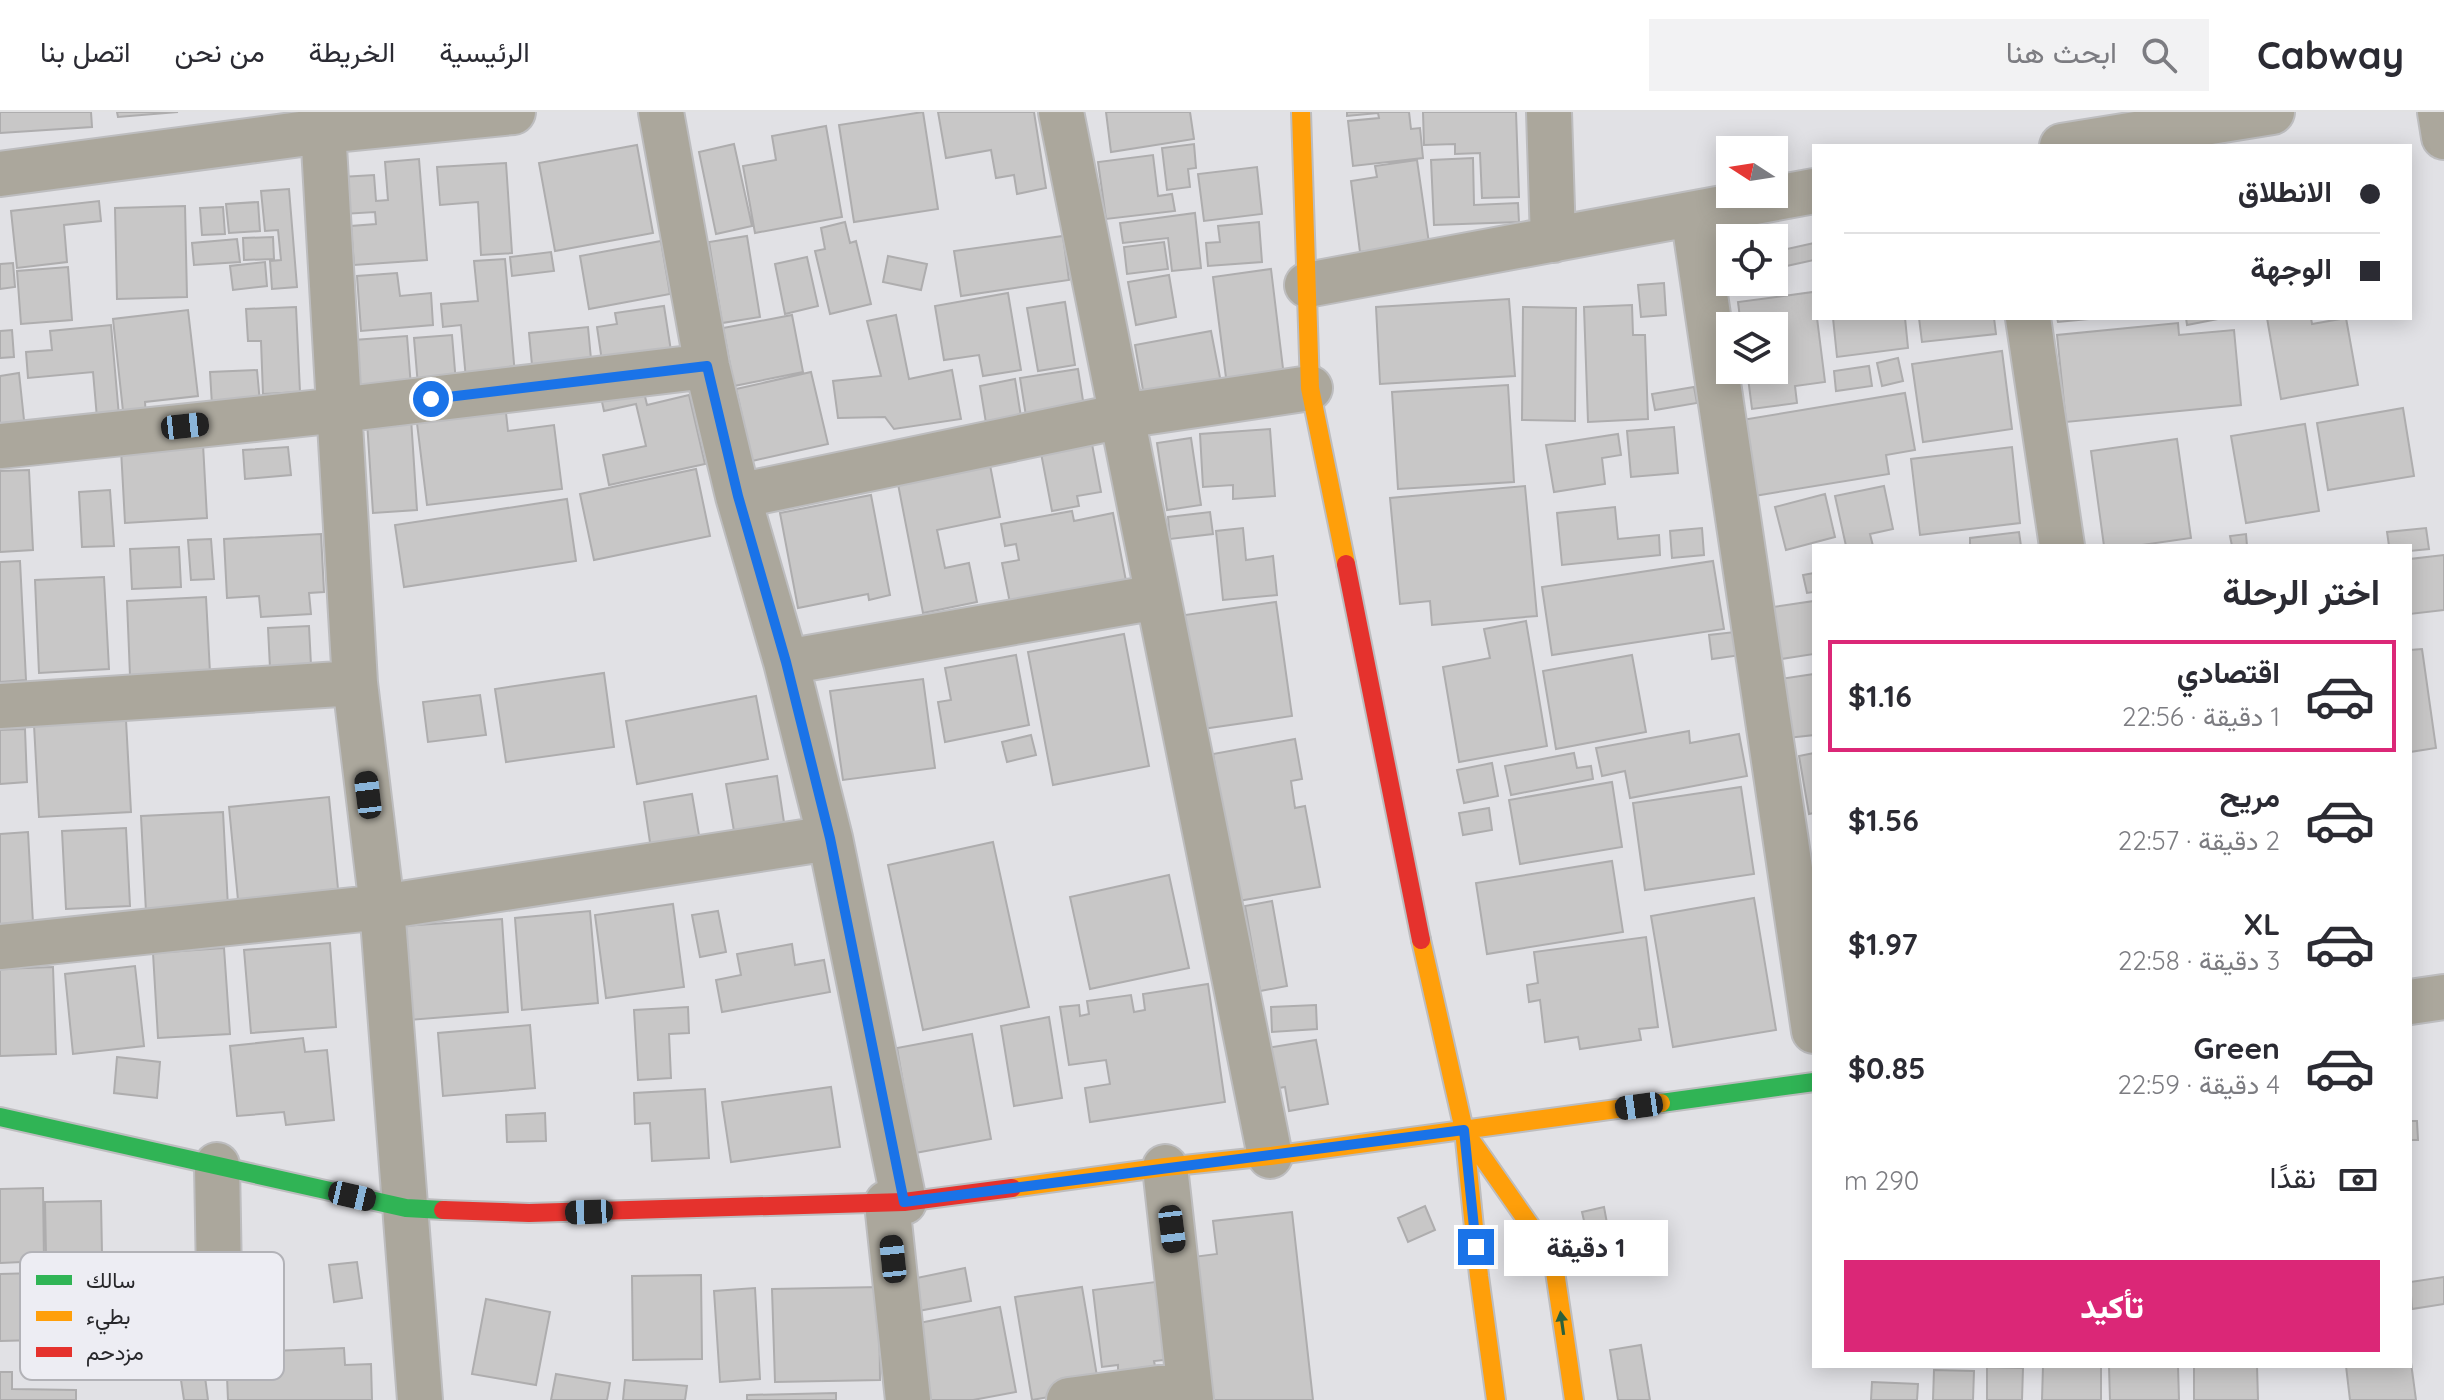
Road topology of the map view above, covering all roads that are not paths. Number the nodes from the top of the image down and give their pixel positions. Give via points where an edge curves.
1 (513, 112) edge
2 (661, 112) edge
3 (1061, 112) edge
4 (1301, 112) edge
5 (1549, 112) edge
6 (2272, 112) edge
7 (2440, 112) edge
8 (322, 121) edge
9 (2444, 137) edge
10 (2074, 144) edge
11 (0, 174) edge
12 (1812, 191) edge
13 (1693, 214) junction
14 (1553, 240) junction
15 (1307, 285) junction
16 (2028, 320) edge
17 (707, 366) junction
18 (1310, 388) junction
19 (339, 410) junction
20 (1122, 416) junction
21 (0, 446) edge
22 (738, 496) junction
23 (2062, 544) edge
24 (1157, 597) junction
25 (786, 662) junction
26 (355, 683) junction
27 (0, 706) edge
28 (830, 838) junction
29 (382, 907) junction
30 (0, 947) edge
31 (2444, 997) edge
32 (2412, 1002) edge
33 (1812, 1017) edge
34 (1812, 1082) edge
35 (0, 1117) edge
36 (1464, 1130) junction
37 (1270, 1156) junction
38 (217, 1165) junction
39 (1165, 1167) junction
40 (896, 1202) junction
41 (406, 1208) junction
42 (219, 1252) edge
43 (1190, 1392) edge
44 (420, 1400) edge
45 (908, 1400) edge
46 (1069, 1400) edge
47 (1496, 1400) edge
48 (1574, 1400) edge

1 - 8 street
2 - 17 street
3 - 20 street
4 - 15 street
5 - 14 street
6 - 10 street
7 - 9 street
8 - 11 street
8 - 19 street
12 - 13 street
13 - 14 street
13 - 33 street
14 - 15 street
15 - 18 street
16 - 23 street
17 - 19 street
17 - 22 street
18 - 20 street
18 - 36 street
19 - 21 street
19 - 26 street
20 - 22 street
20 - 24 street
22 - 25 street
24 - 25 street
24 - 37 street
25 - 28 street
26 - 27 street
26 - 29 street
28 - 29 street
28 - 40 street
29 - 30 street
29 - 41 street
31 - 32 street
34 - 36 street
35 - 38 street
36 - 37 street
36 - 47 street
48 -> 36 street via 1553,1258
37 - 39 street
38 - 41 street
38 - 42 street
39 - 40 street
39 - 43 street
40 - 41 street via 529,1213
40 - 45 street
41 - 44 street
43 - 46 street

